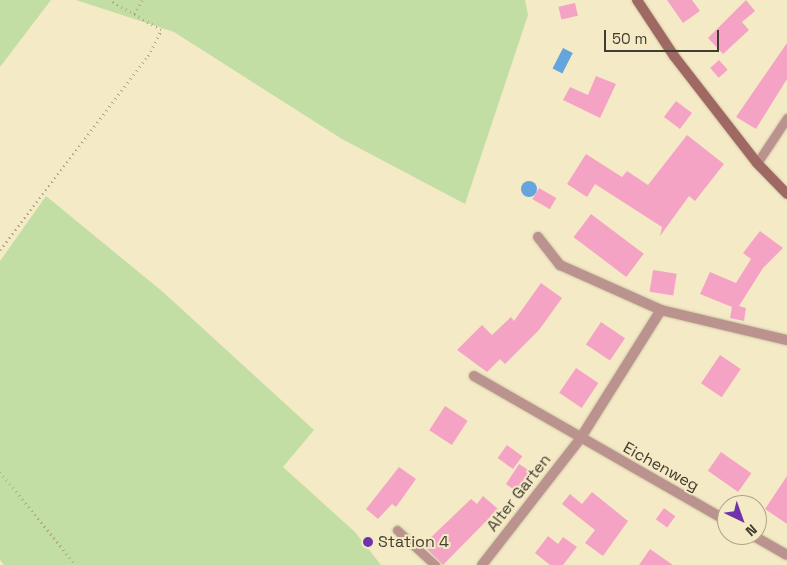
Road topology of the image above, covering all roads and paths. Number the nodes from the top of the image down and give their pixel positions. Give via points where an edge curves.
1 (110, 0) edge
2 (142, 0) edge
3 (637, 0) edge
4 (134, 14) junction
5 (787, 118) edge
6 (757, 163) junction
7 (787, 194) edge
8 (538, 237) dead end
9 (0, 250) edge
10 (661, 310) junction
11 (787, 340) edge
12 (474, 376) dead end
13 (580, 439) junction
14 (0, 472) edge
15 (717, 515) edge
16 (397, 530) dead end
17 (767, 544) edge
18 (787, 555) edge
19 (76, 565) edge
20 (435, 565) edge
21 (482, 565) edge

1 - 4 path
2 - 4 path
3 - 6 street
4 - 9 path via 161,30 148,56
5 - 6 lane
6 - 7 street
8 - 10 street via 560,265
10 - 11 street
10 - 13 street, Alter Garten
12 - 13 street
13 - 15 street, Eichenweg
13 - 21 street, Alter Garten
14 - 19 path
16 - 20 lane
17 - 18 street

